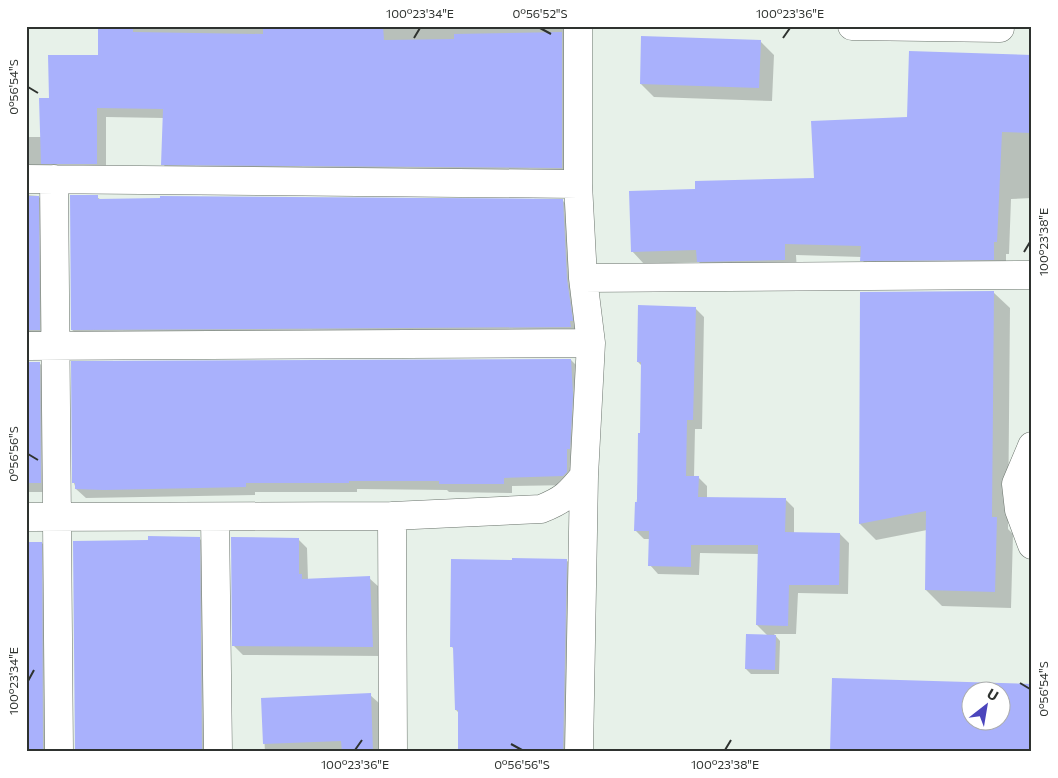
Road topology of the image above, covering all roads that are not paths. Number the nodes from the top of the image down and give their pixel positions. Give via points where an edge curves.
1 (578, 26) edge
2 (852, 26) edge
3 (1000, 28) dead end
4 (26, 180) edge
5 (54, 180) junction
6 (578, 184) junction
7 (1032, 275) edge
8 (583, 278) junction
9 (591, 343) junction
10 (26, 346) edge
11 (54, 346) junction
12 (1032, 446) edge
13 (584, 476) junction
14 (56, 516) junction
15 (392, 516) junction
16 (26, 517) edge
17 (215, 517) junction
18 (1032, 545) edge
19 (59, 752) edge
20 (218, 752) edge
21 (393, 752) edge
22 (579, 752) edge

1 - 6 street
2 - 3 street
4 - 5 street
5 - 6 street
5 - 11 street
6 - 8 street
7 - 8 street
8 - 9 street
9 - 11 street
9 - 13 street
10 - 11 street
11 - 14 street
12 - 18 street via 1016,484 1019,510
13 - 15 street via 560,502 542,509
13 - 22 street
14 - 16 street
14 - 17 street
14 - 19 street
15 - 17 street
15 - 21 street
17 - 20 street

